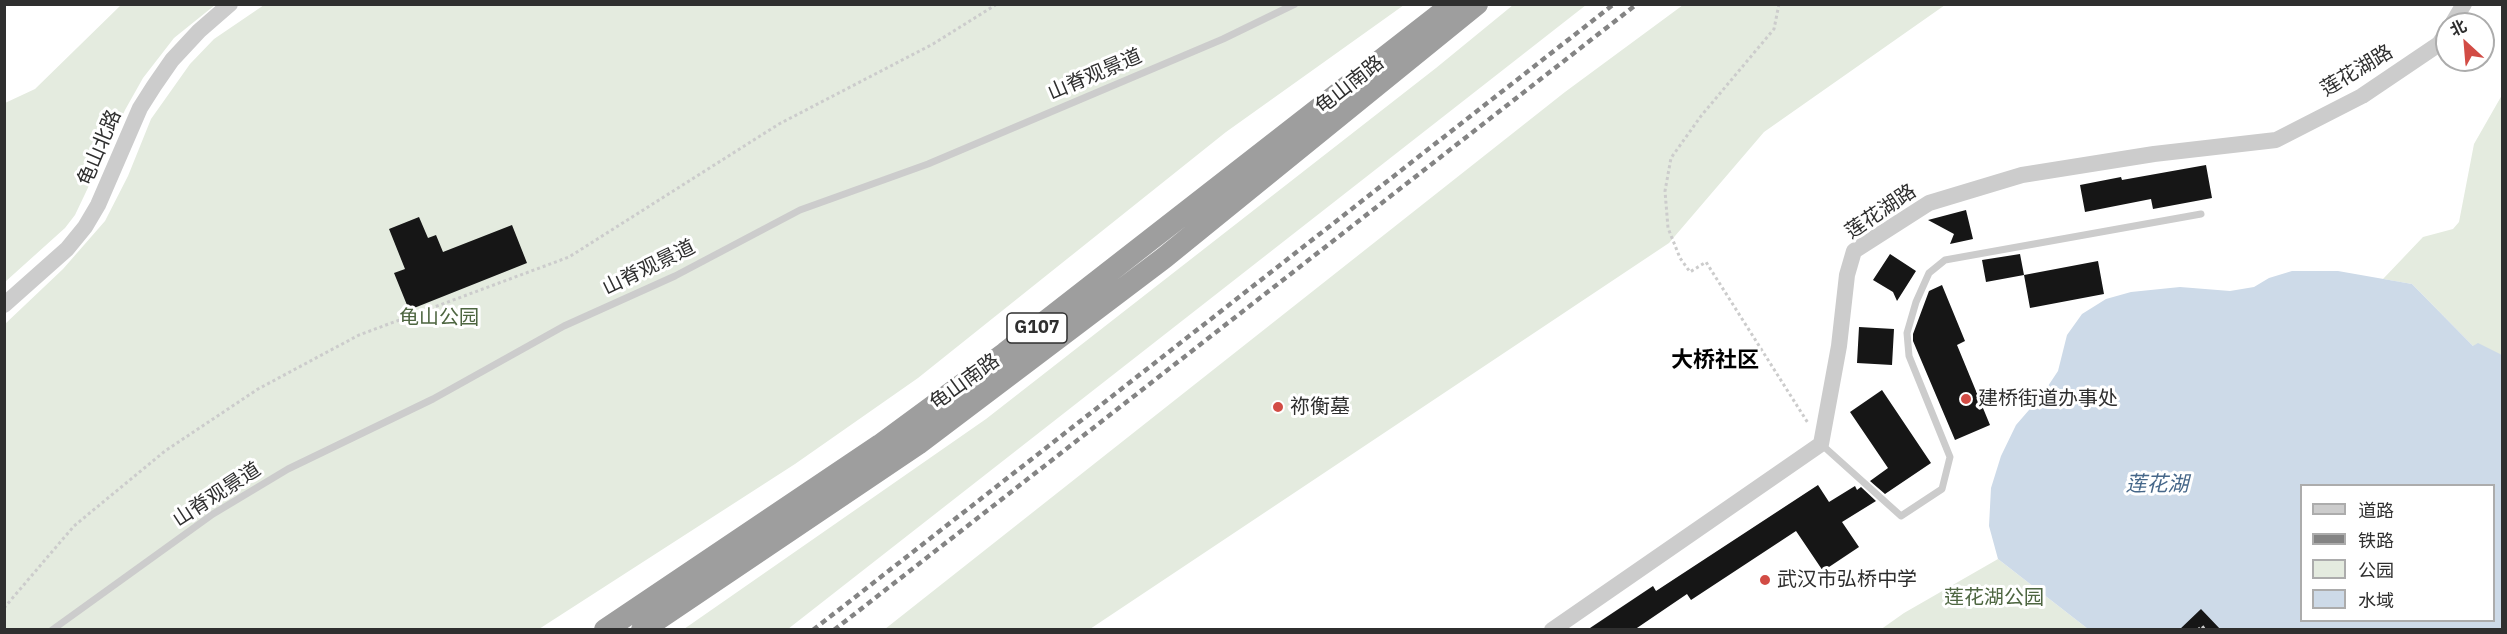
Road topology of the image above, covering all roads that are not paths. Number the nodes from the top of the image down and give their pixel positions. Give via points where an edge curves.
1 (230, 4) edge
2 (1295, 4) edge
3 (1453, 4) edge
4 (1477, 4) edge
5 (2435, 47) edge
6 (2200, 214) dead end
7 (4, 305) edge
8 (1821, 444) junction
9 (52, 630) edge
10 (605, 630) edge
11 (642, 630) edge
12 (1552, 630) edge

1 - 7 street, 龟山北路 via 199,31 153,86 85,227 67,249
2 - 9 lane, 山脊观景道 via 1223,39 928,164 800,210 675,276 564,326 433,399 288,469 213,514
3 - 10 highway, 龟山南路 / G107 via 919,417
4 - 11 highway, 龟山南路 / G107 via 1164,258 918,444
5 - 8 street, 莲花湖路 via 2362,96 2276,140 2022,175 1929,203 1854,251
6 - 8 lane via 1945,260 1929,273 1907,333 1909,356 1950,457 1942,489 1901,516
8 - 12 street

